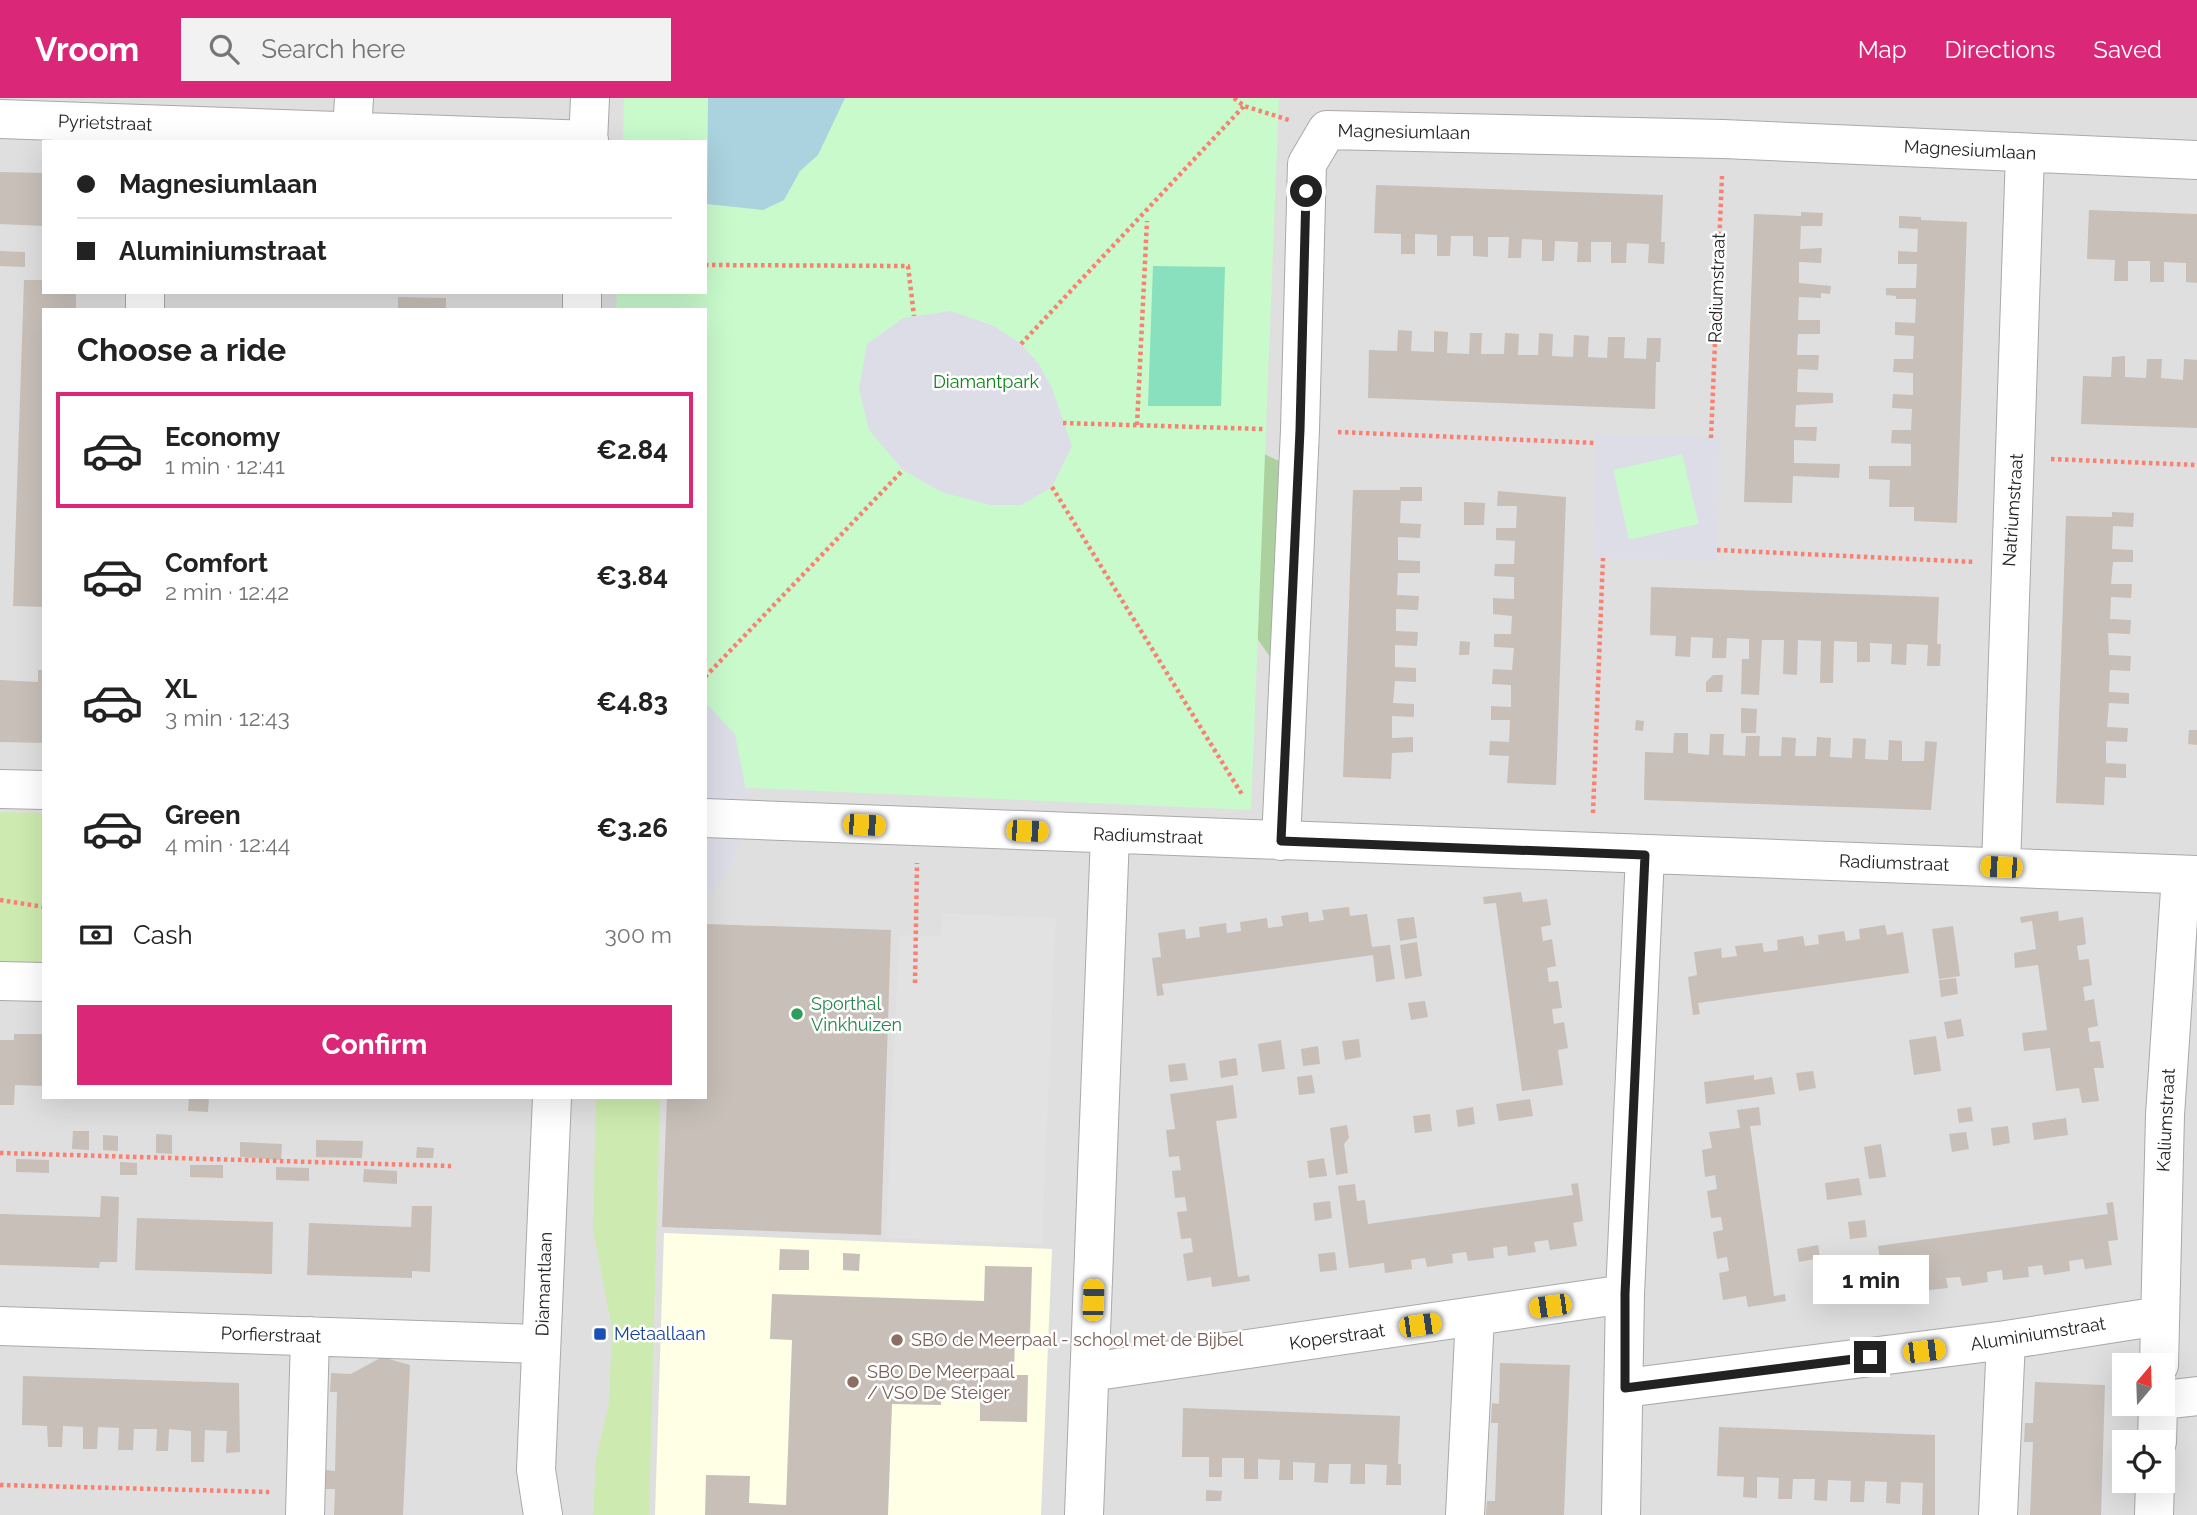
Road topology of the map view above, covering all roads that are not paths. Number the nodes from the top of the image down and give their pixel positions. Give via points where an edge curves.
1 (590, 98) edge
2 (353, 115) edge
3 (0, 119) edge
4 (150, 133) edge
5 (580, 140) edge
6 (589, 140) edge
7 (2025, 153) junction
8 (2197, 160) edge
9 (0, 789) edge
10 (42, 790) edge
11 (707, 818) edge
12 (1110, 835) junction
13 (1281, 841) junction
14 (1645, 855) junction
15 (2001, 867) junction
16 (2189, 875) edge
17 (0, 981) edge
18 (42, 982) edge
19 (552, 1099) edge
20 (1625, 1294) junction
21 (2160, 1315) junction
22 (1475, 1317) junction
23 (0, 1326) edge
24 (310, 1336) junction
25 (2006, 1340) junction
26 (541, 1344) junction
27 (2159, 1353) edge
28 (1090, 1372) junction
29 (1625, 1388) junction
30 (2197, 1396) edge
31 (2175, 1399) edge
32 (536, 1470) junction
33 (2155, 1493) edge
34 (305, 1504) edge
35 (524, 1515) edge
36 (543, 1515) edge
37 (1084, 1515) edge
38 (1465, 1515) edge
39 (1621, 1515) edge
40 (1998, 1515) edge
41 (2154, 1515) edge

1 - 6 street
2 - 4 street, Pyrietstraat
2 - 5 street, Pyrietstraat
3 - 4 street, Pyrietstraat
7 - 8 street, Magnesiumlaan
7 - 13 street, Magnesiumlaan via 1723,139 1327,130 1307,164
7 - 15 street, Natriumstraat
9 - 10 street
11 - 12 street, Radiumstraat
12 - 13 street, Radiumstraat
12 - 28 street
13 - 14 street, Radiumstraat
14 - 15 street, Radiumstraat
14 - 20 street
15 - 16 street, Radiumstraat
16 - 21 street, Kaliumstraat via 2165,1115
17 - 18 street
19 - 26 street, Diamantlaan
20 - 22 street, Koperstraat
20 - 29 street
21 - 25 street, Aluminiumstraat
21 - 27 street, Kaliumstraat
22 - 28 street, Koperstraat
22 - 38 street
23 - 24 street, Porfierstraat
24 - 26 street, Porfierstraat
24 - 34 street
25 - 29 street, Aluminiumstraat
25 - 40 street
26 - 32 street, Diamantlaan
28 - 37 street
29 - 39 street
30 - 31 street
32 - 35 street, Diamantlaan
32 - 36 street, Diamantlaan
33 - 41 street

